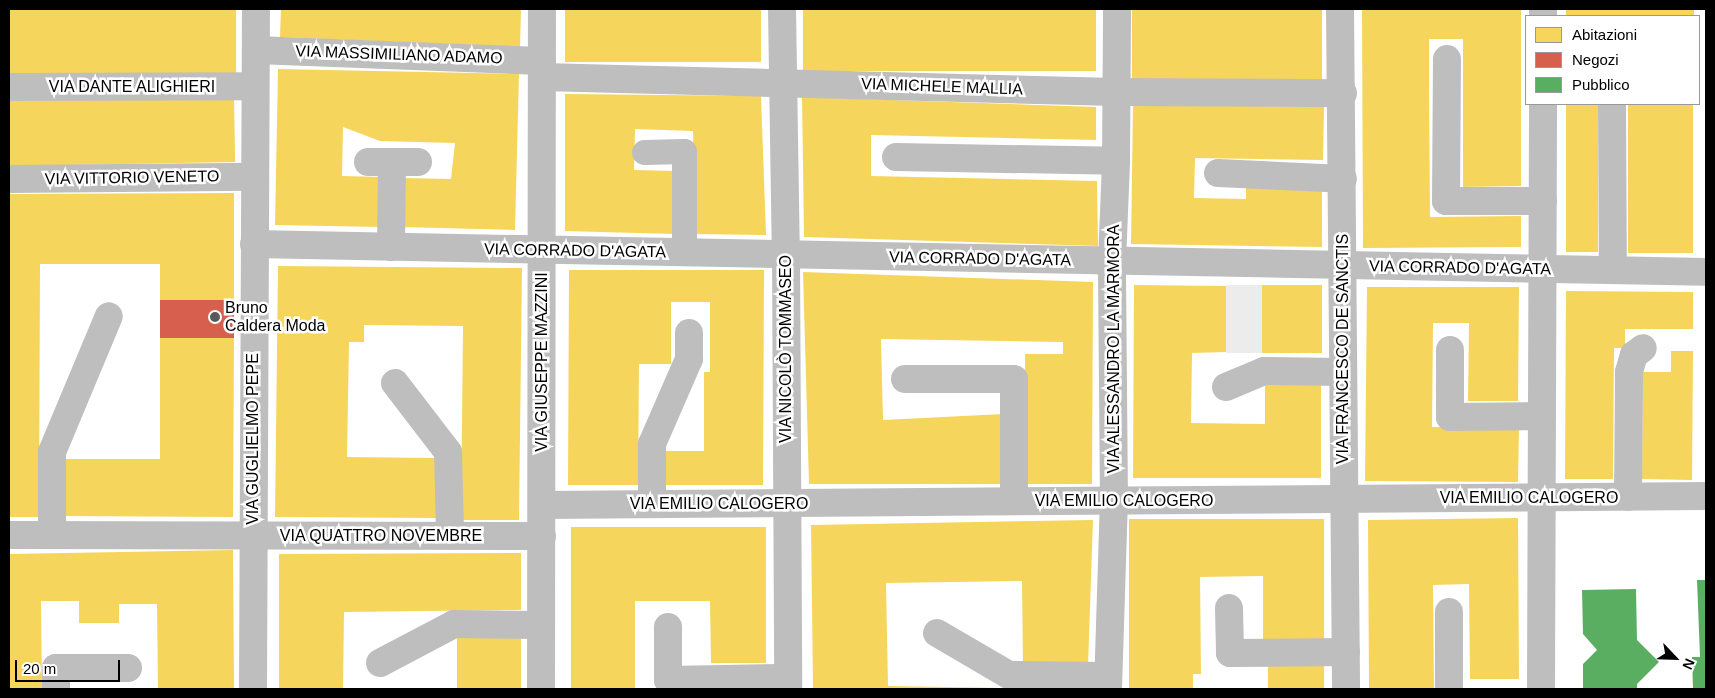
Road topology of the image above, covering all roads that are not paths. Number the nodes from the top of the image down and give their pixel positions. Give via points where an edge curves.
1 (256, 9) edge
2 (542, 9) edge
3 (782, 9) edge
4 (1117, 9) edge
5 (1340, 9) edge
6 (256, 50) junction
7 (1447, 59) dead end
8 (542, 69) junction
9 (784, 83) junction
10 (255, 86) junction
11 (9, 87) edge
12 (1116, 92) junction
13 (1343, 93) junction
14 (1543, 105) edge
15 (1612, 105) edge
16 (644, 152) dead end
17 (896, 157) dead end
18 (1116, 161) junction
19 (393, 162) dead end
20 (1218, 174) dead end
21 (255, 177) junction
22 (9, 179) edge
23 (1343, 179) junction
24 (1543, 201) junction
25 (254, 244) junction
26 (392, 247) junction
27 (542, 251) junction
28 (684, 253) junction
29 (786, 255) junction
30 (1112, 262) junction
31 (1343, 267) junction
32 (1542, 269) junction
33 (1613, 270) junction
34 (1706, 272) edge
35 (109, 316) dead end
36 (689, 333) dead end
37 (1643, 348) dead end
38 (1450, 350) dead end
39 (1343, 372) junction
40 (905, 379) dead end
41 (395, 384) dead end
42 (1226, 387) dead end
43 (1542, 416) junction
44 (1706, 496) edge
45 (1541, 497) junction
46 (1628, 497) junction
47 (1344, 499) junction
48 (1114, 501) junction
49 (1014, 502) junction
50 (787, 503) junction
51 (652, 504) junction
52 (543, 505) junction
53 (9, 535) edge
54 (52, 535) junction
55 (252, 535) junction
56 (450, 536) junction
57 (542, 536) junction
58 (1230, 608) dead end
59 (1449, 612) dead end
60 (541, 625) junction
61 (668, 627) dead end
62 (937, 633) dead end
63 (1346, 652) junction
64 (380, 663) dead end
65 (128, 668) dead end
66 (1108, 683) edge
67 (788, 684) edge
68 (56, 689) edge
69 (253, 689) edge
70 (541, 689) edge
71 (1346, 689) edge
72 (1449, 689) edge
73 (1541, 689) edge

1 - 6 street, VIA GUGLIELMO PEPE
2 - 8 street, VIA GIUSEPPE MAZZINI
3 - 9 street, VIA NICOLÒ TOMMASEO
4 - 12 street, VIA ALESSANDRO LA MARMORA
5 - 13 street, VIA FRANCESCO DE SANCTIS
6 - 8 street, VIA MASSIMILIANO ADAMO
6 - 10 street, VIA GUGLIELMO PEPE
7 - 24 street via 1446,201
8 - 9 street, VIA MICHELE MALLIA
8 - 27 street, VIA GIUSEPPE MAZZINI
9 - 12 street, VIA MICHELE MALLIA
9 - 29 street, VIA NICOLÒ TOMMASEO
10 - 11 street, VIA DANTE ALIGHIERI
10 - 21 street, VIA GUGLIELMO PEPE
12 - 13 street, VIA MICHELE MALLIA
12 - 18 street, VIA ALESSANDRO LA MARMORA
13 - 23 street, VIA FRANCESCO DE SANCTIS
14 - 24 street
15 - 33 street
16 - 28 street via 684,151
17 - 18 street
18 - 30 street, VIA ALESSANDRO LA MARMORA
19 - 26 street
20 - 23 street
21 - 22 street, VIA VITTORIO VENETO
21 - 25 street, VIA GUGLIELMO PEPE
23 - 31 street, VIA FRANCESCO DE SANCTIS
24 - 32 street
25 - 26 street, VIA CORRADO D'AGATA
25 - 55 street, VIA GUGLIELMO PEPE
26 - 27 street, VIA CORRADO D'AGATA
27 - 28 street, VIA CORRADO D'AGATA
27 - 52 street, VIA GIUSEPPE MAZZINI
28 - 29 street, VIA CORRADO D'AGATA
29 - 30 street, VIA CORRADO D'AGATA
29 - 50 street, VIA NICOLÒ TOMMASEO
30 - 31 street, VIA CORRADO D'AGATA
30 - 48 street, VIA ALESSANDRO LA MARMORA
31 - 32 street, VIA CORRADO D'AGATA
31 - 39 street, VIA FRANCESCO DE SANCTIS
32 - 33 street, VIA CORRADO D'AGATA
32 - 43 street
33 - 34 street, VIA CORRADO D'AGATA
35 - 54 street via 52,452
36 - 51 street via 689,360 652,444
37 - 46 street via 1634,355 1629,372
38 - 43 street via 1450,417
39 - 42 street via 1264,371
39 - 47 street, VIA FRANCESCO DE SANCTIS
40 - 49 street via 1014,379
41 - 56 street via 448,452
43 - 45 street
44 - 46 street, VIA EMILIO CALOGERO
45 - 46 street, VIA EMILIO CALOGERO
45 - 47 street, VIA EMILIO CALOGERO
45 - 73 street
47 - 48 street, VIA EMILIO CALOGERO
47 - 63 street, VIA FRANCESCO DE SANCTIS
48 - 49 street, VIA EMILIO CALOGERO
48 - 66 street, VIA ALESSANDRO LA MARMORA
49 - 50 street, VIA EMILIO CALOGERO
50 - 51 street, VIA EMILIO CALOGERO
50 - 67 street, VIA NICOLÒ TOMMASEO
51 - 52 street, VIA EMILIO CALOGERO
52 - 57 street, VIA GIUSEPPE MAZZINI
53 - 54 street, VIA QUATTRO NOVEMBRE
54 - 55 street, VIA QUATTRO NOVEMBRE
55 - 56 street, VIA QUATTRO NOVEMBRE
55 - 69 street, VIA GUGLIELMO PEPE
56 - 57 street, VIA QUATTRO NOVEMBRE
57 - 60 street
58 - 63 street via 1230,653
59 - 72 street
60 - 64 street via 454,624
60 - 70 street
61 - 67 street via 668,680
62 - 66 street via 1009,675
63 - 71 street, VIA FRANCESCO DE SANCTIS
65 - 68 street via 56,668

